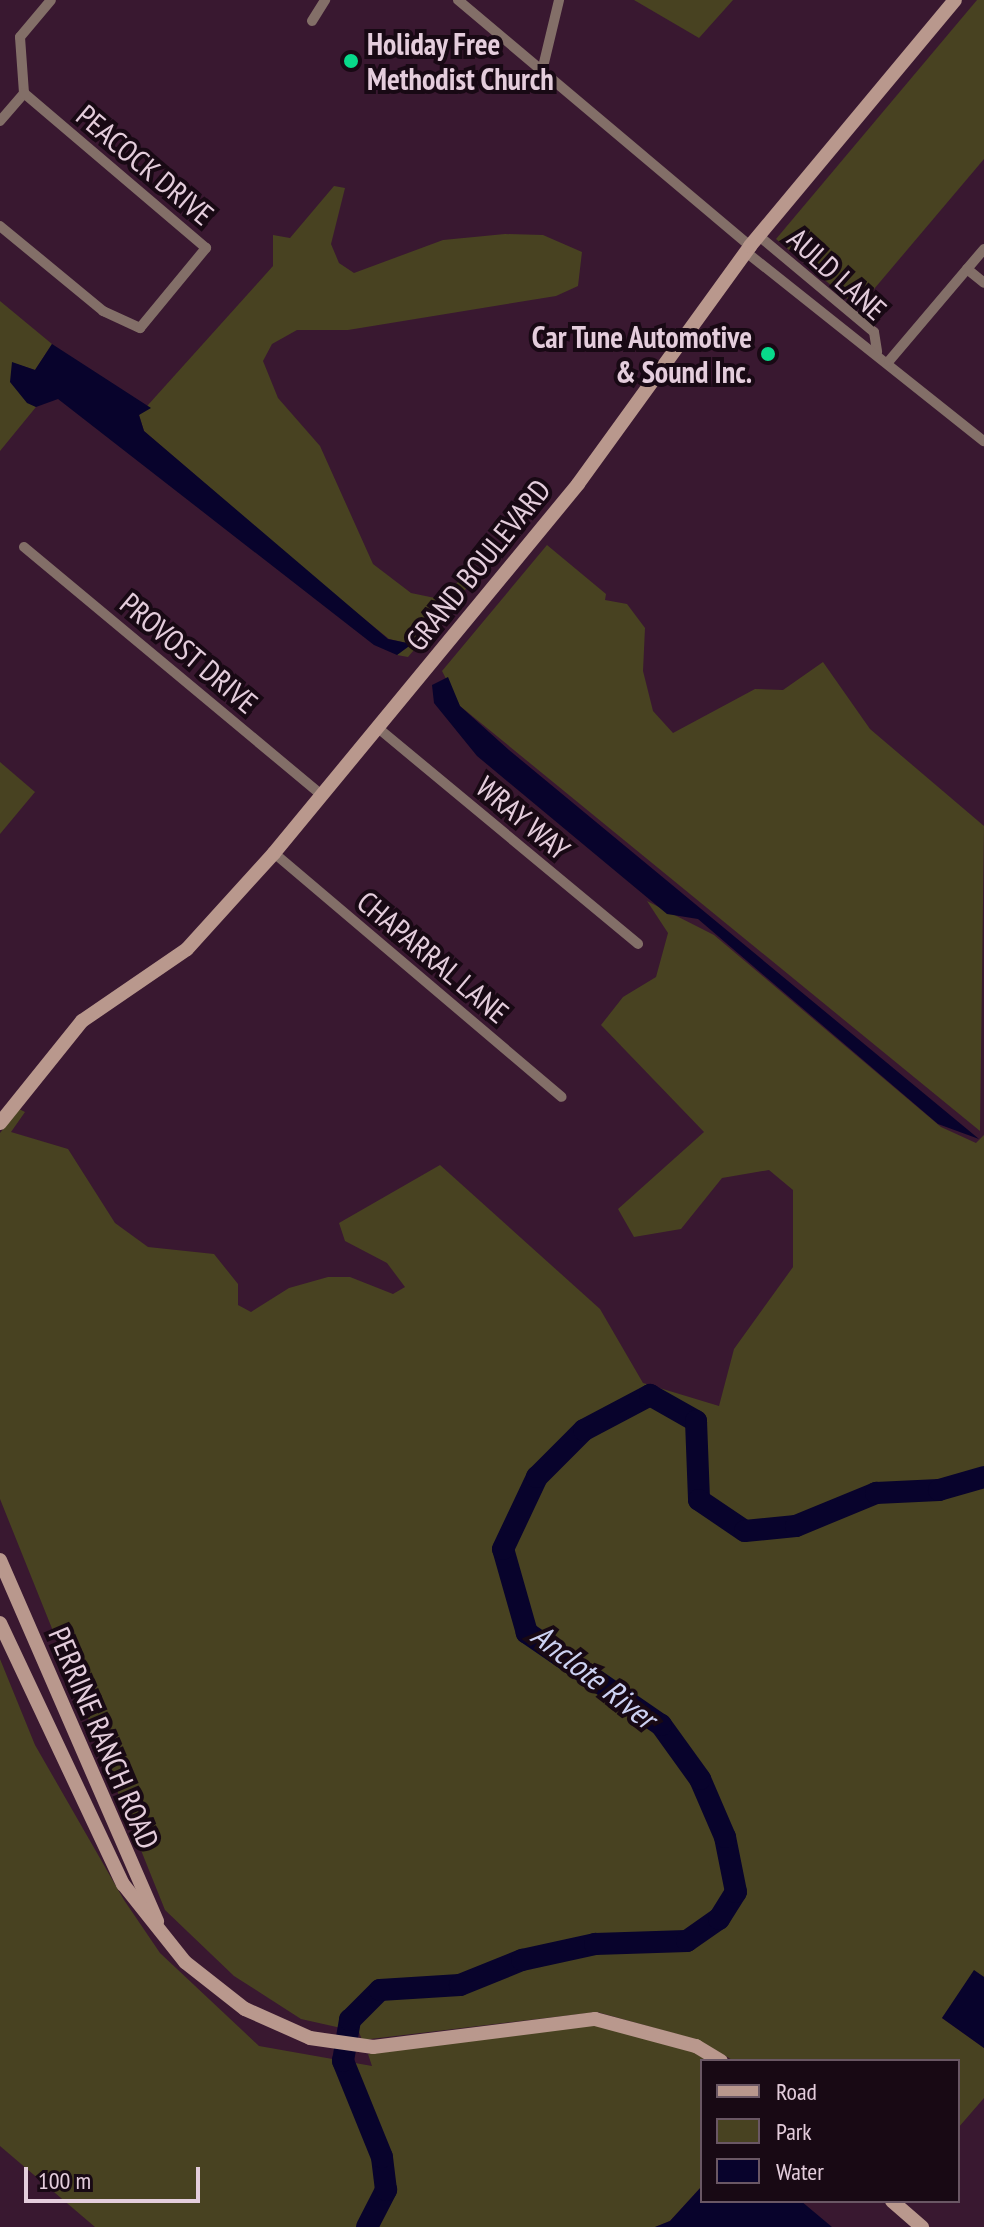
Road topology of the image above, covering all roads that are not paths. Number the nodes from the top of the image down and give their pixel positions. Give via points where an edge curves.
1 (51, 0) edge
2 (325, 0) edge
3 (458, 0) edge
4 (559, 0) edge
5 (955, 0) edge
6 (312, 21) dead end
7 (542, 71) junction
8 (24, 93) junction
9 (0, 121) edge
10 (0, 226) edge
11 (752, 244) junction
12 (984, 249) edge
13 (967, 269) junction
14 (984, 283) edge
15 (877, 352) junction
16 (889, 361) junction
17 (984, 441) edge
18 (24, 547) dead end
19 (378, 728) junction
20 (322, 795) junction
21 (274, 853) junction
22 (638, 944) dead end
23 (562, 1097) dead end
24 (0, 1123) edge
25 (0, 1560) edge
26 (0, 1623) edge
27 (165, 1935) junction
28 (718, 2059) edge
29 (894, 2203) edge
30 (922, 2227) edge

1 - 8 street via 20,37
2 - 6 street
3 - 7 street
4 - 7 street
5 - 11 street, GRAND BOULEVARD
7 - 11 street
8 - 9 street
8 - 10 street, PEACOCK DRIVE via 206,248 140,328 103,311
11 - 15 street, AULD LANE via 860,347
11 - 15 street, AULD LANE via 874,332
11 - 19 street, GRAND BOULEVARD via 578,484
12 - 13 street
13 - 14 street
13 - 16 street
15 - 16 street, AULD LANE
16 - 17 street, AULD LANE
18 - 20 street, PROVOST DRIVE
19 - 20 street, GRAND BOULEVARD
19 - 22 street, WRAY WAY
20 - 21 street, GRAND BOULEVARD
21 - 23 street, CHAPARRAL LANE
21 - 24 street, GRAND BOULEVARD via 187,949 82,1021
25 - 27 street, PERRINE RANCH ROAD
26 - 27 street, PERRINE RANCH ROAD via 100,1844
27 - 28 street, PERRINE RANCH ROAD via 209,1985 310,2038 373,2047 595,2019 696,2046
29 - 30 street

